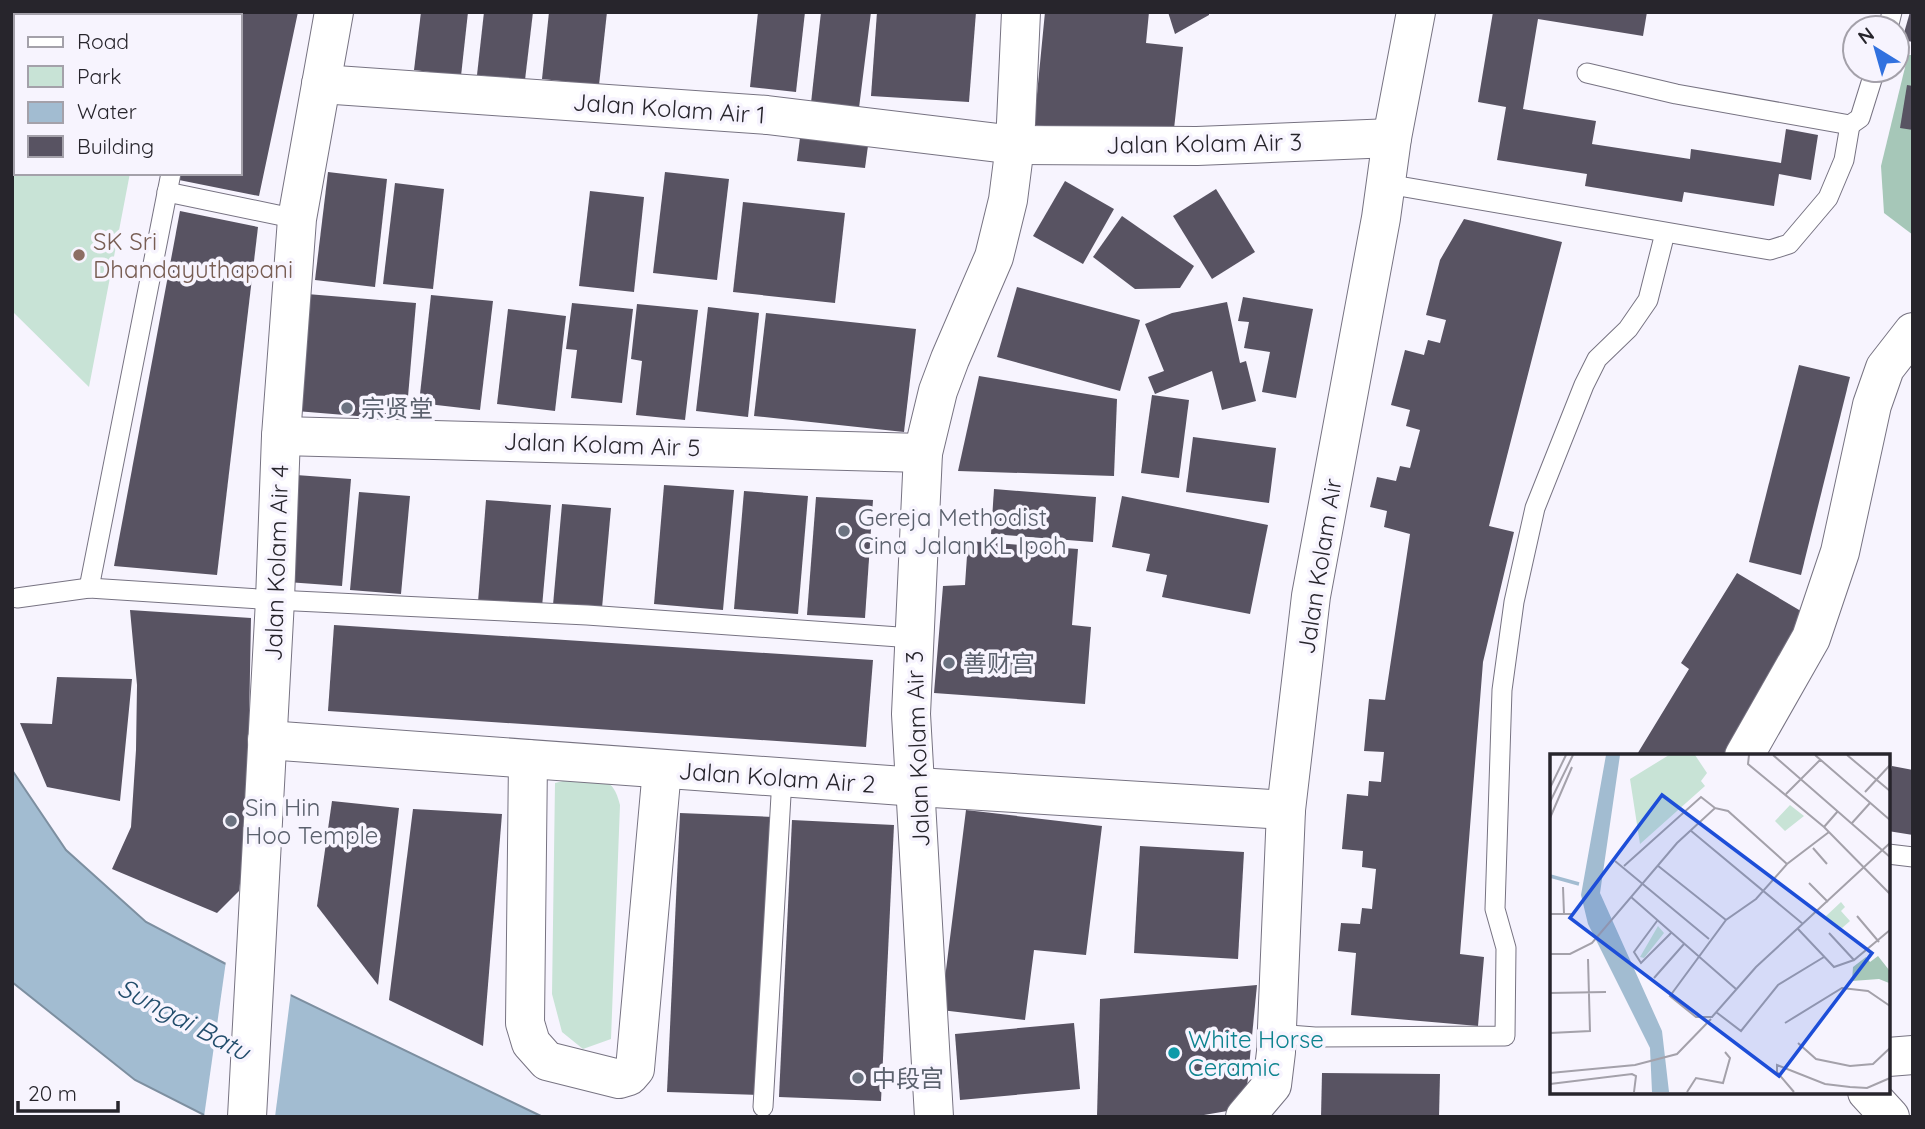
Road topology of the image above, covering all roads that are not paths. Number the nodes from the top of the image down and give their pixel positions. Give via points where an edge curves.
1 (334, 12) edge
2 (1021, 12) edge
3 (1416, 12) edge
4 (1587, 73) dead end
5 (321, 84) junction
6 (1871, 84) edge
7 (1850, 125) junction
8 (1392, 138) junction
9 (1015, 145) junction
10 (169, 183) edge
11 (1387, 184) junction
12 (298, 219) junction
13 (1665, 233) junction
14 (1913, 332) edge
15 (281, 436) junction
16 (923, 453) junction
17 (89, 587) junction
18 (17, 598) dead end
19 (275, 600) junction
20 (913, 638) junction
21 (267, 740) junction
22 (1745, 754) edge
23 (528, 759) junction
24 (662, 769) junction
25 (782, 778) junction
26 (917, 787) junction
27 (1286, 810) junction
28 (1890, 854) edge
29 (1913, 857) edge
30 (1276, 1034) junction
31 (1913, 1055) edge
32 (1890, 1057) edge
33 (1868, 1094) edge
34 (1271, 1101) edge
35 (763, 1107) dead end
36 (247, 1117) edge
37 (934, 1117) edge
38 (1245, 1117) edge
39 (1890, 1117) edge

1 - 5 street, Jalan Kolam Air 4
2 - 9 street, Jalan Kolam Air 3
3 - 8 street, Jalan Kolam Air
4 - 7 lane
5 - 9 street, Jalan Kolam Air 1 via 767,115
5 - 12 street, Jalan Kolam Air 4
6 - 7 lane via 1860,118
7 - 13 lane via 1844,160 1828,198 1789,244 1770,250
8 - 9 street, Jalan Kolam Air 3 via 1197,146
8 - 11 street, Jalan Kolam Air
9 - 16 street, Jalan Kolam Air 3 via 994,257 938,391
10 - 12 lane
10 - 17 lane
11 - 13 lane
11 - 27 street, Jalan Kolam Air via 1311,596
12 - 15 street, Jalan Kolam Air 4
13 - 30 lane via 1648,300 1628,329 1597,359 1584,385 1535,508 1514,602 1502,690 1494,909 1506,948 1505,1036
14 - 22 street via 1885,369 1872,405 1840,552 1811,638
15 - 16 street, Jalan Kolam Air 5
15 - 19 street, Jalan Kolam Air 4
16 - 20 street, Jalan Kolam Air 3
17 - 18 lane
17 - 19 lane
19 - 20 lane via 587,615
19 - 21 street, Jalan Kolam Air 4
20 - 26 street, Jalan Kolam Air 3 via 911,714
21 - 23 street, Jalan Kolam Air 2
21 - 36 street, Jalan Kolam Air 4
23 - 24 street, Jalan Kolam Air 2
23 - 24 street via 525,1023 531,1043 547,1061 619,1079 635,1069
24 - 25 street, Jalan Kolam Air 2
25 - 26 street, Jalan Kolam Air 2
25 - 35 lane
26 - 27 street, Jalan Kolam Air 2
26 - 37 street, Jalan Kolam Air 3
27 - 30 street, Jalan Kolam Air
28 - 29 lane
30 - 34 street, Jalan Kolam Air
31 - 32 street
33 - 39 street
34 - 38 street, Jalan Kolam Air

